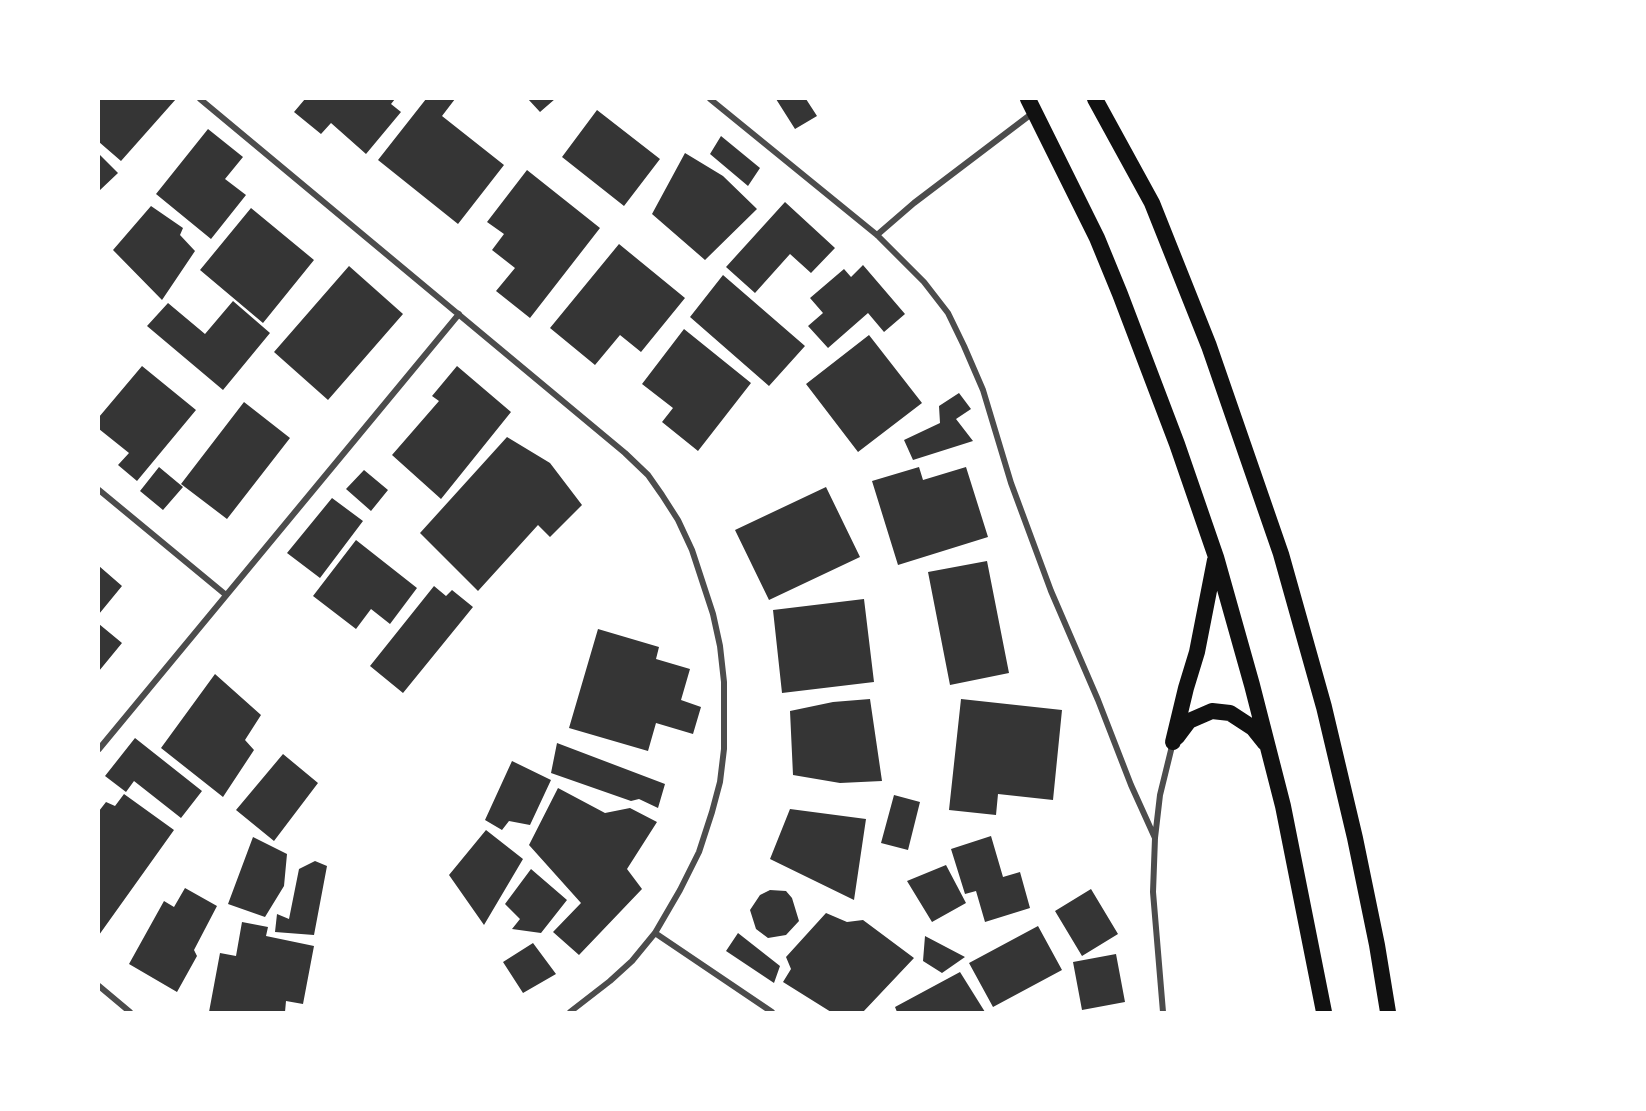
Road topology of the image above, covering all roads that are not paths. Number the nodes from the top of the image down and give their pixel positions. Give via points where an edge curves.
1 (200, 99) edge
2 (711, 99) edge
3 (1095, 99) edge
4 (1031, 105) edge
5 (877, 236) junction
6 (459, 314) junction
7 (99, 490) edge
8 (1216, 557) junction
9 (226, 596) junction
10 (1173, 742) junction
11 (1268, 746) junction
12 (99, 749) edge
13 (1155, 838) junction
14 (655, 933) junction
15 (99, 986) edge
16 (130, 1012) edge
17 (570, 1012) edge
18 (772, 1012) edge
19 (1163, 1012) edge
20 (1324, 1012) edge
21 (1388, 1012) edge

1 - 6 street
2 - 5 street
3 - 21 highway via 1152,202 1209,346 1281,554 1324,707 1364,881
4 - 5 street
4 - 8 highway via 1097,238 1120,294
5 - 13 street via 924,282 948,313 964,346 1029,534
6 - 9 street
6 - 14 street via 648,475 678,520 704,582 720,646 724,682 720,782 699,852
7 - 9 street
8 - 10 highway via 1197,652
8 - 11 highway
9 - 12 street
10 - 11 highway via 1189,721 1212,711 1230,713 1253,728
10 - 13 street via 1160,795
11 - 20 highway
13 - 19 street via 1153,892
14 - 17 street via 632,961
14 - 18 street
15 - 16 street

